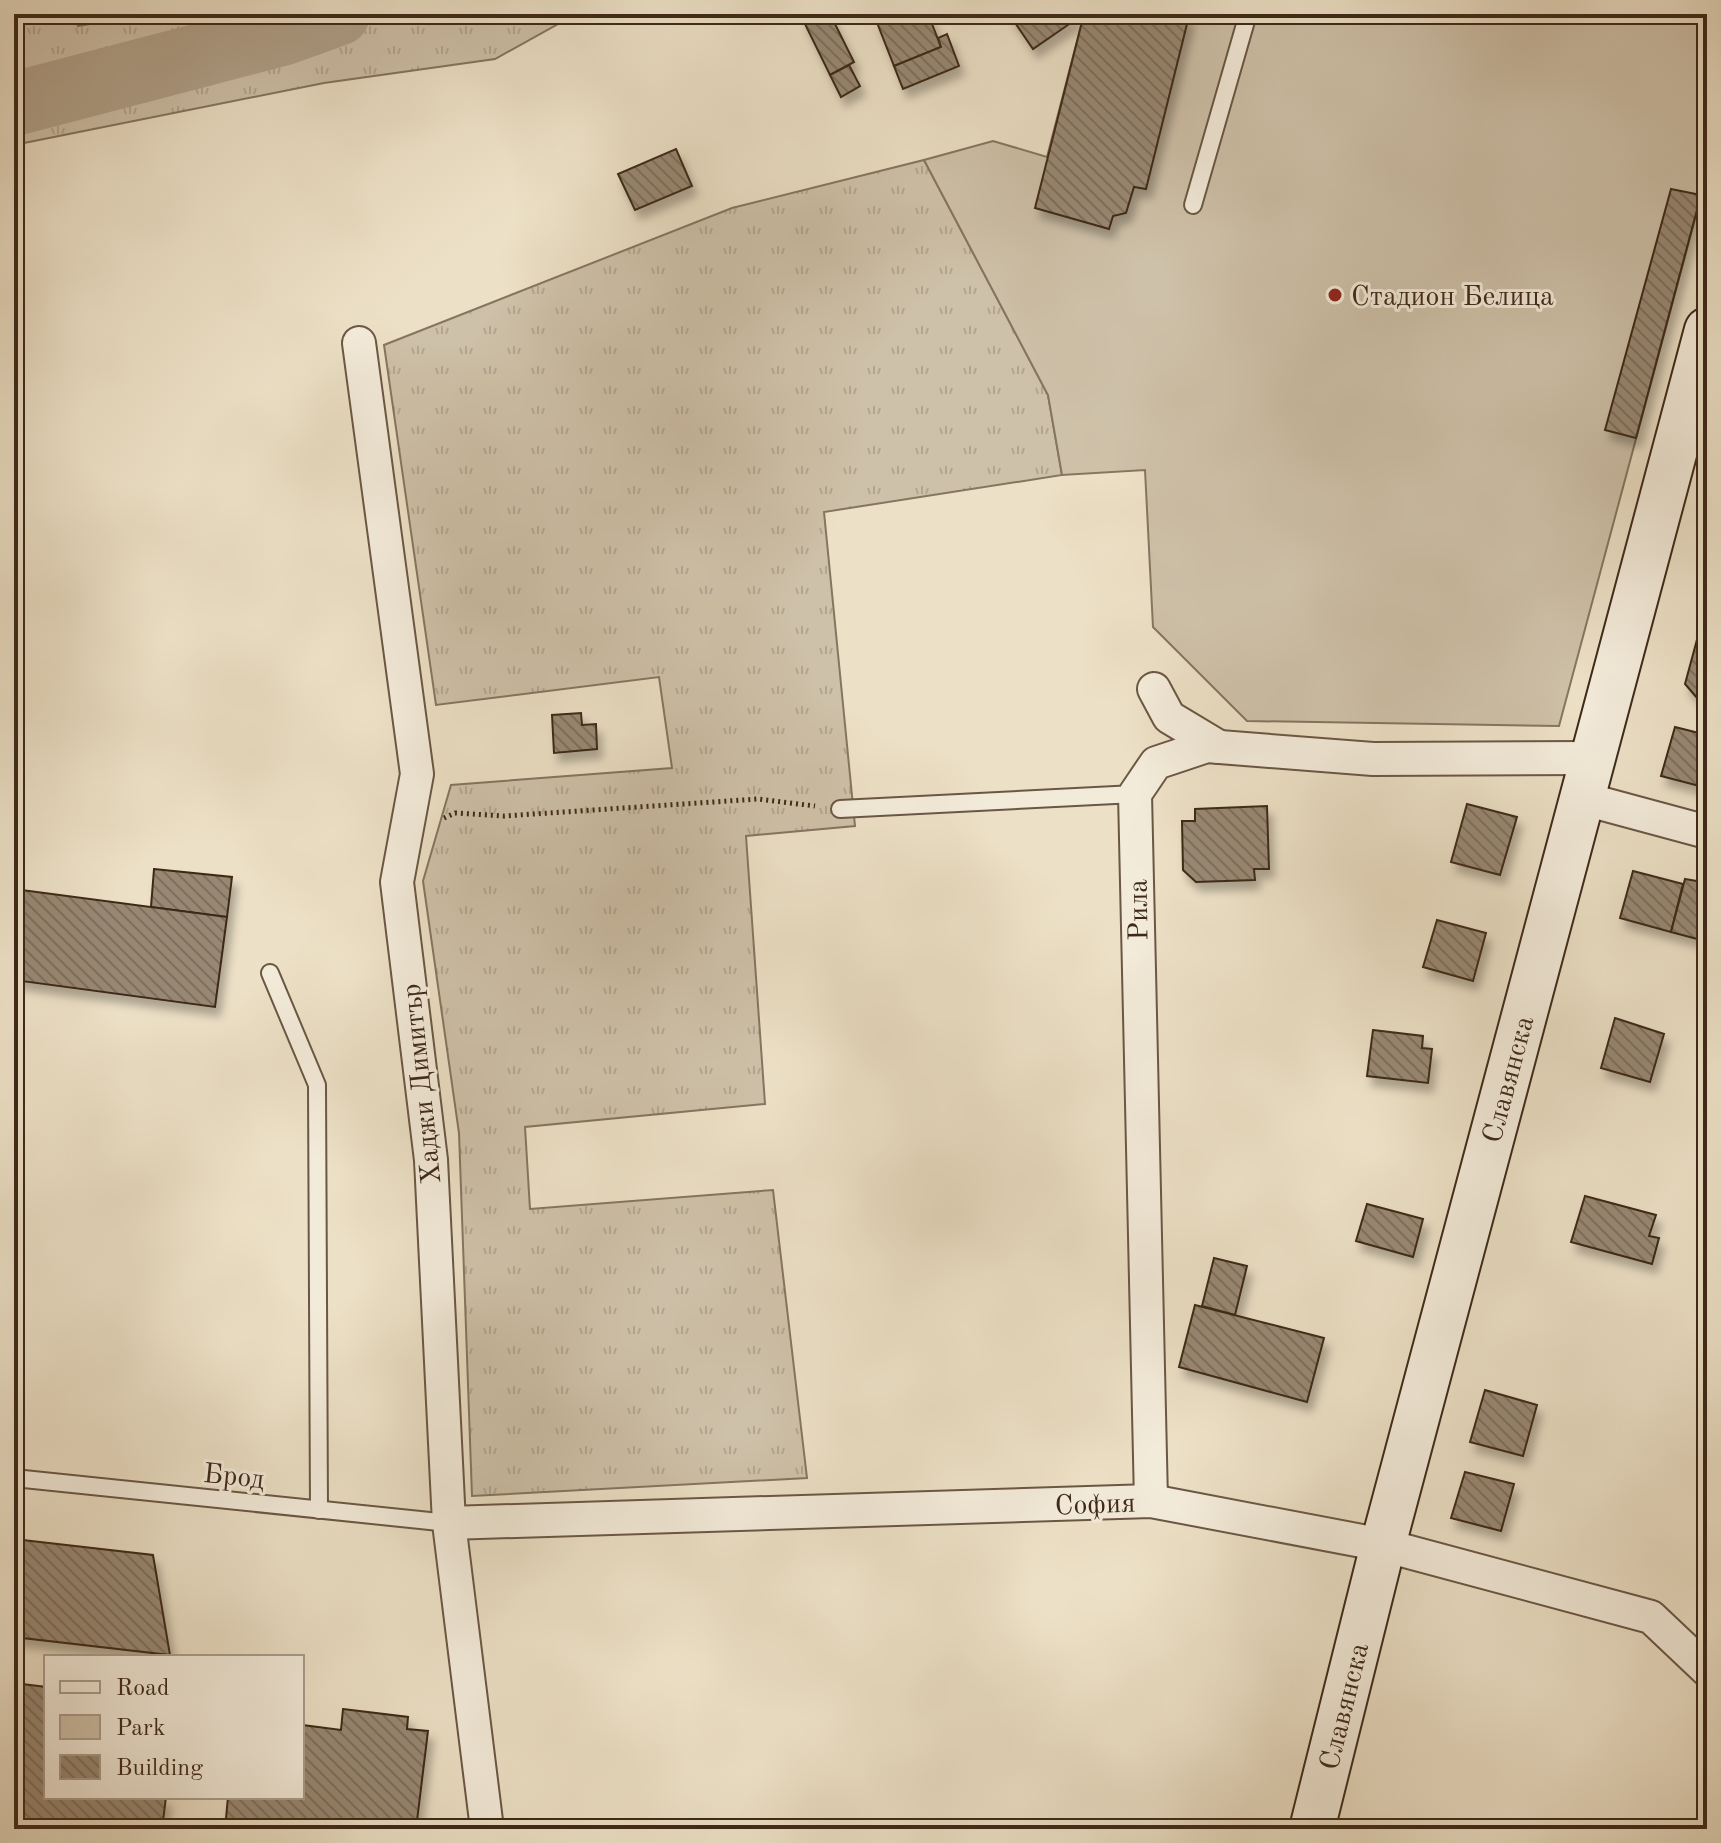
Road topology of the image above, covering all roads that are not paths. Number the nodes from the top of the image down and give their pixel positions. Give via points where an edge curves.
1 (1248, 14) edge
2 (1193, 205) dead end
3 (1707, 330) edge
4 (359, 343) dead end
5 (1154, 689) dead end
6 (1219, 747) junction
7 (1586, 778) junction
8 (1135, 794) junction
9 (840, 809) road end
10 (1707, 832) edge
11 (270, 973) dead end
12 (14, 1478) edge
13 (1151, 1501) junction
14 (319, 1510) junction
15 (449, 1523) junction
16 (1383, 1545) junction
17 (1707, 1670) edge
18 (487, 1829) edge
19 (1312, 1829) edge

1 - 2 lane
3 - 7 street, Славянска
4 - 15 street, Хаджи Димитър via 417,774 397,882 431,1160
5 - 6 street via 1169,717
6 - 7 street
6 - 8 street via 1156,763
7 - 10 street
7 - 16 street, Славянска
8 - 9 lane
8 - 13 street, Рила
11 - 14 lane via 317,1085
12 - 14 lane, Брод
13 - 15 street, София
13 - 16 street, София
14 - 15 lane, Брод
15 - 18 street, Хаджи Димитър
16 - 17 street, София via 1651,1617
16 - 19 street, Славянска

